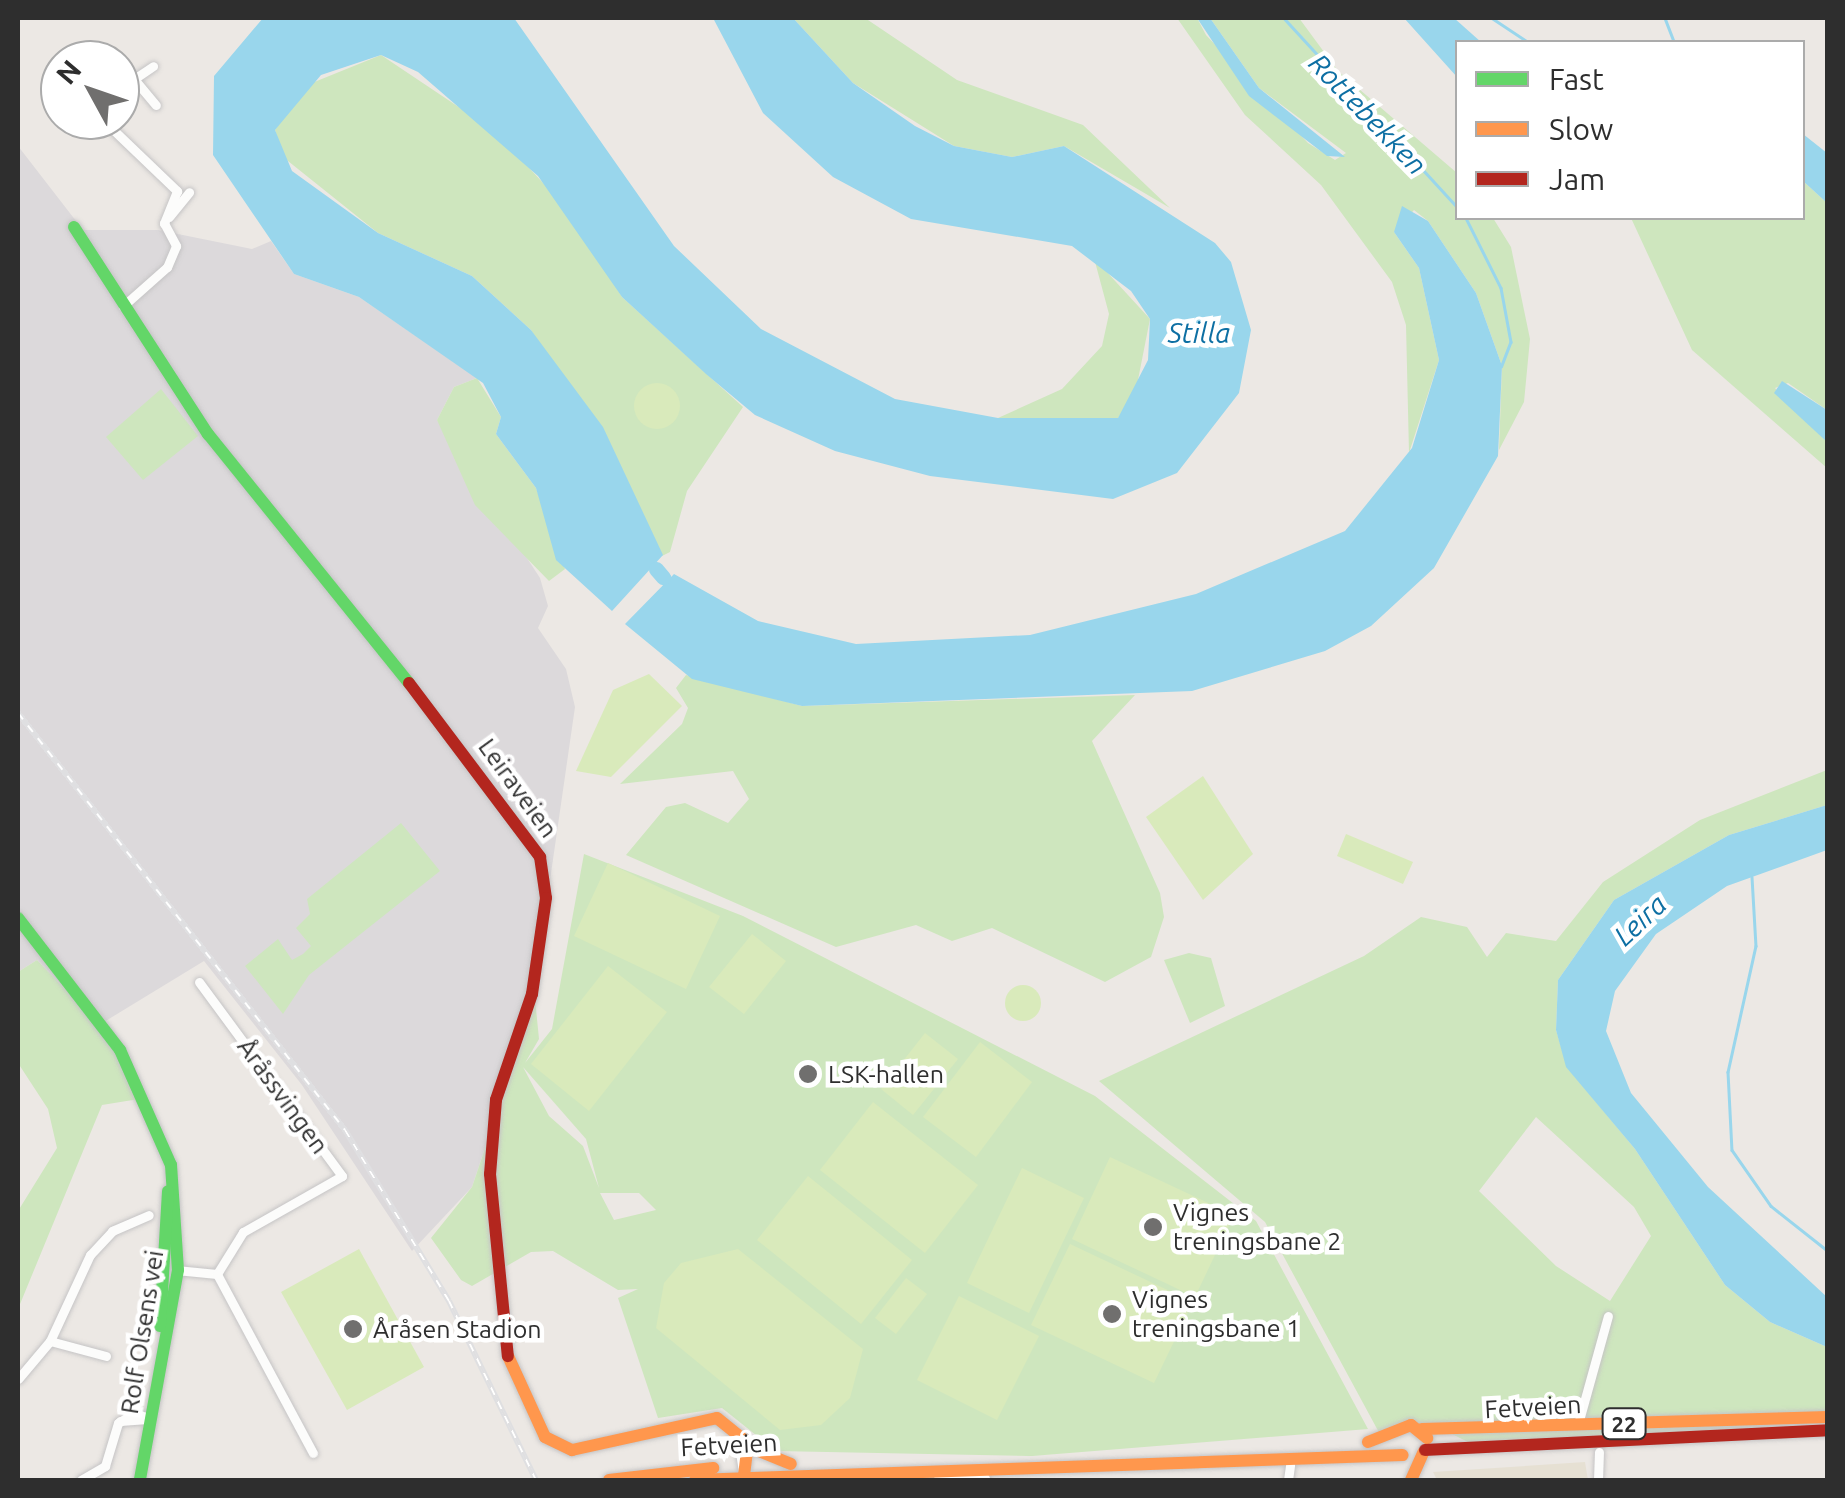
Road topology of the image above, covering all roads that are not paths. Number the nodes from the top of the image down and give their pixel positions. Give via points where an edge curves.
1 (153, 66) dead end
2 (140, 76) edge
3 (140, 87) edge
4 (156, 105) dead end
5 (127, 140) edge
6 (189, 192) dead end
7 (164, 223) junction
8 (74, 227) dead end
9 (123, 306) junction
10 (18, 918) edge
11 (198, 982) dead end
12 (149, 1215) dead end
13 (173, 1269) junction
14 (217, 1274) junction
15 (1608, 1316) dead end
16 (50, 1341) junction
17 (106, 1356) dead end
18 (18, 1379) edge
19 (1828, 1417) edge
20 (146, 1419) junction
21 (1578, 1427) junction
22 (1422, 1429) junction
23 (1400, 1430) junction
24 (1828, 1430) edge
25 (736, 1431) junction
26 (750, 1447) junction
27 (1424, 1451) junction
28 (1599, 1452) dead end
29 (314, 1453) dead end
30 (1269, 1453) junction
31 (1403, 1454) junction
32 (791, 1464) junction
33 (912, 1467) junction
34 (744, 1470) junction
35 (1072, 1477) edge
36 (81, 1480) edge
37 (131, 1480) edge
38 (140, 1480) edge
39 (610, 1480) edge
40 (695, 1480) edge
41 (938, 1480) edge
42 (1288, 1480) edge
43 (1403, 1480) edge
44 (1411, 1480) edge
45 (1598, 1480) edge

1 - 2 street
3 - 4 street
5 - 7 street via 174,179
6 - 7 street
7 - 9 street via 176,246 167,266
8 - 9 main road, Leiraveien
9 - 25 main road, Leiraveien via 208,434 510,808 540,857 543,926 532,994 496,1100 489,1240 503,1340 525,1406 551,1442 590,1449 702,1416
10 - 13 main road, Rolf Olsens vei via 104,1025 161,1133
11 - 14 street, Åråssvingen via 342,1176 243,1232
12 - 16 street via 112,1231 90,1255
13 - 14 street
13 - 20 main road, Rolf Olsens vei
14 - 29 street
15 - 21 street
16 - 17 street
16 - 18 street
19 - 21 main road, Fetveien / 22
20 - 36 street via 120,1421 105,1466
20 - 37 main road, Rolf Olsens vei
20 - 38 main road, Rolf Olsens vei
21 - 22 main road, Fetveien / 22
22 - 23 main road, 22
22 - 27 main road
23 - 30 main road, Fetveien / 22
23 - 31 main road
24 - 27 main road, Fetveien / 22
25 - 26 main road
25 - 34 street
26 - 32 main road
26 - 34 main road
27 - 31 main road, 22
27 - 44 main road
28 - 45 street
30 - 31 main road, Fetveien / 22
30 - 33 main road, Fetveien / 22
31 - 43 main road
32 - 33 main road, Fetveien / 22
32 - 34 main road, Fetveien / 22
33 - 34 main road, Fetveien / 22
34 - 39 main road, Fetveien / 22
34 - 40 main road, Fetveien / 22
35 - 41 street
35 - 42 street via 1295,1465

